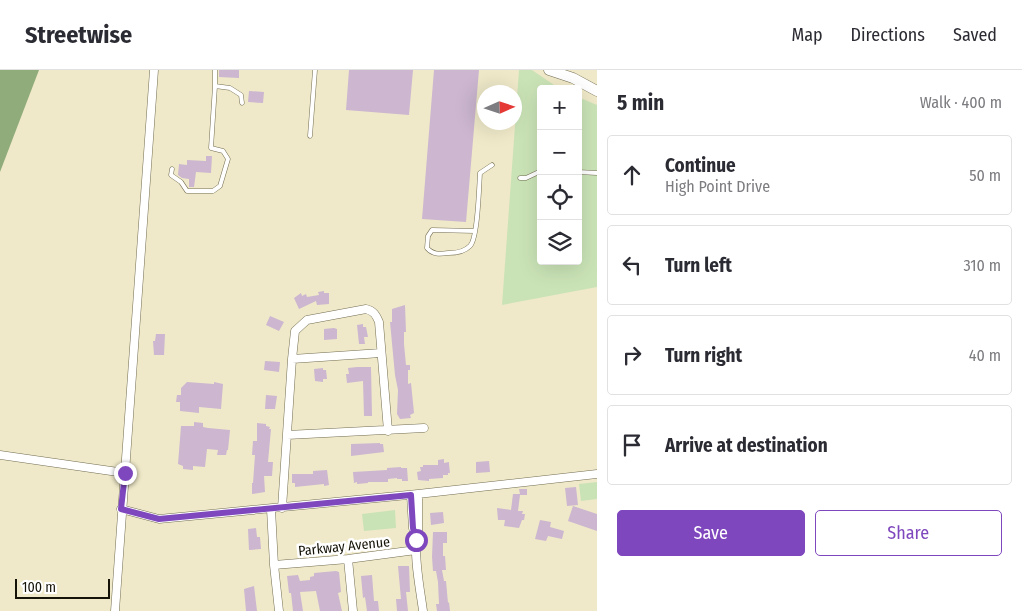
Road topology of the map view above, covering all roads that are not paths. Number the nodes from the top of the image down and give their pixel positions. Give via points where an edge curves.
1 (154, 70) edge
2 (214, 70) edge
3 (315, 70) edge
4 (549, 70) edge
5 (565, 70) edge
6 (573, 78) junction
7 (215, 86) junction
8 (597, 91) edge
9 (242, 103) dead end
10 (310, 136) dead end
11 (492, 165) dead end
12 (172, 169) dead end
13 (582, 172) edge
14 (537, 173) edge
15 (597, 173) edge
16 (520, 178) dead end
17 (475, 231) junction
18 (381, 353) junction
19 (292, 359) junction
20 (424, 428) dead end
21 (388, 431) junction
22 (286, 436) junction
23 (0, 455) edge
24 (125, 473) junction
25 (597, 474) edge
26 (415, 495) junction
27 (282, 508) junction
28 (121, 509) junction
29 (271, 509) junction
30 (416, 550) junction
31 (348, 559) junction
32 (274, 565) junction
33 (115, 611) edge
34 (279, 611) edge
35 (353, 611) edge
36 (423, 611) edge

1 - 24 street
2 - 7 lane
3 - 10 lane
4 - 6 main road
5 - 6 main road
6 - 8 main road
7 - 9 lane via 230,88 241,95
7 - 12 lane via 211,148 223,152 228,159 220,186 213,191 187,191 171,175
11 - 17 lane via 480,173
13 - 15 lane
14 - 16 lane
17 - 17 lane via 473,242 465,250 437,254 427,248 432,230
18 - 19 street
18 - 19 street via 379,322 372,310 366,309 307,320 295,331
18 - 21 street
19 - 22 street
20 - 21 street
21 - 22 street
22 - 27 street
23 - 24 street
24 - 28 street
25 - 26 street
26 - 27 street
26 - 30 street via 413,528
27 - 29 street
28 - 29 street via 159,519
28 - 33 street
29 - 32 street
30 - 31 street, Parkway Avenue
30 - 36 street
31 - 32 street, Parkway Avenue
31 - 35 street
32 - 34 street

